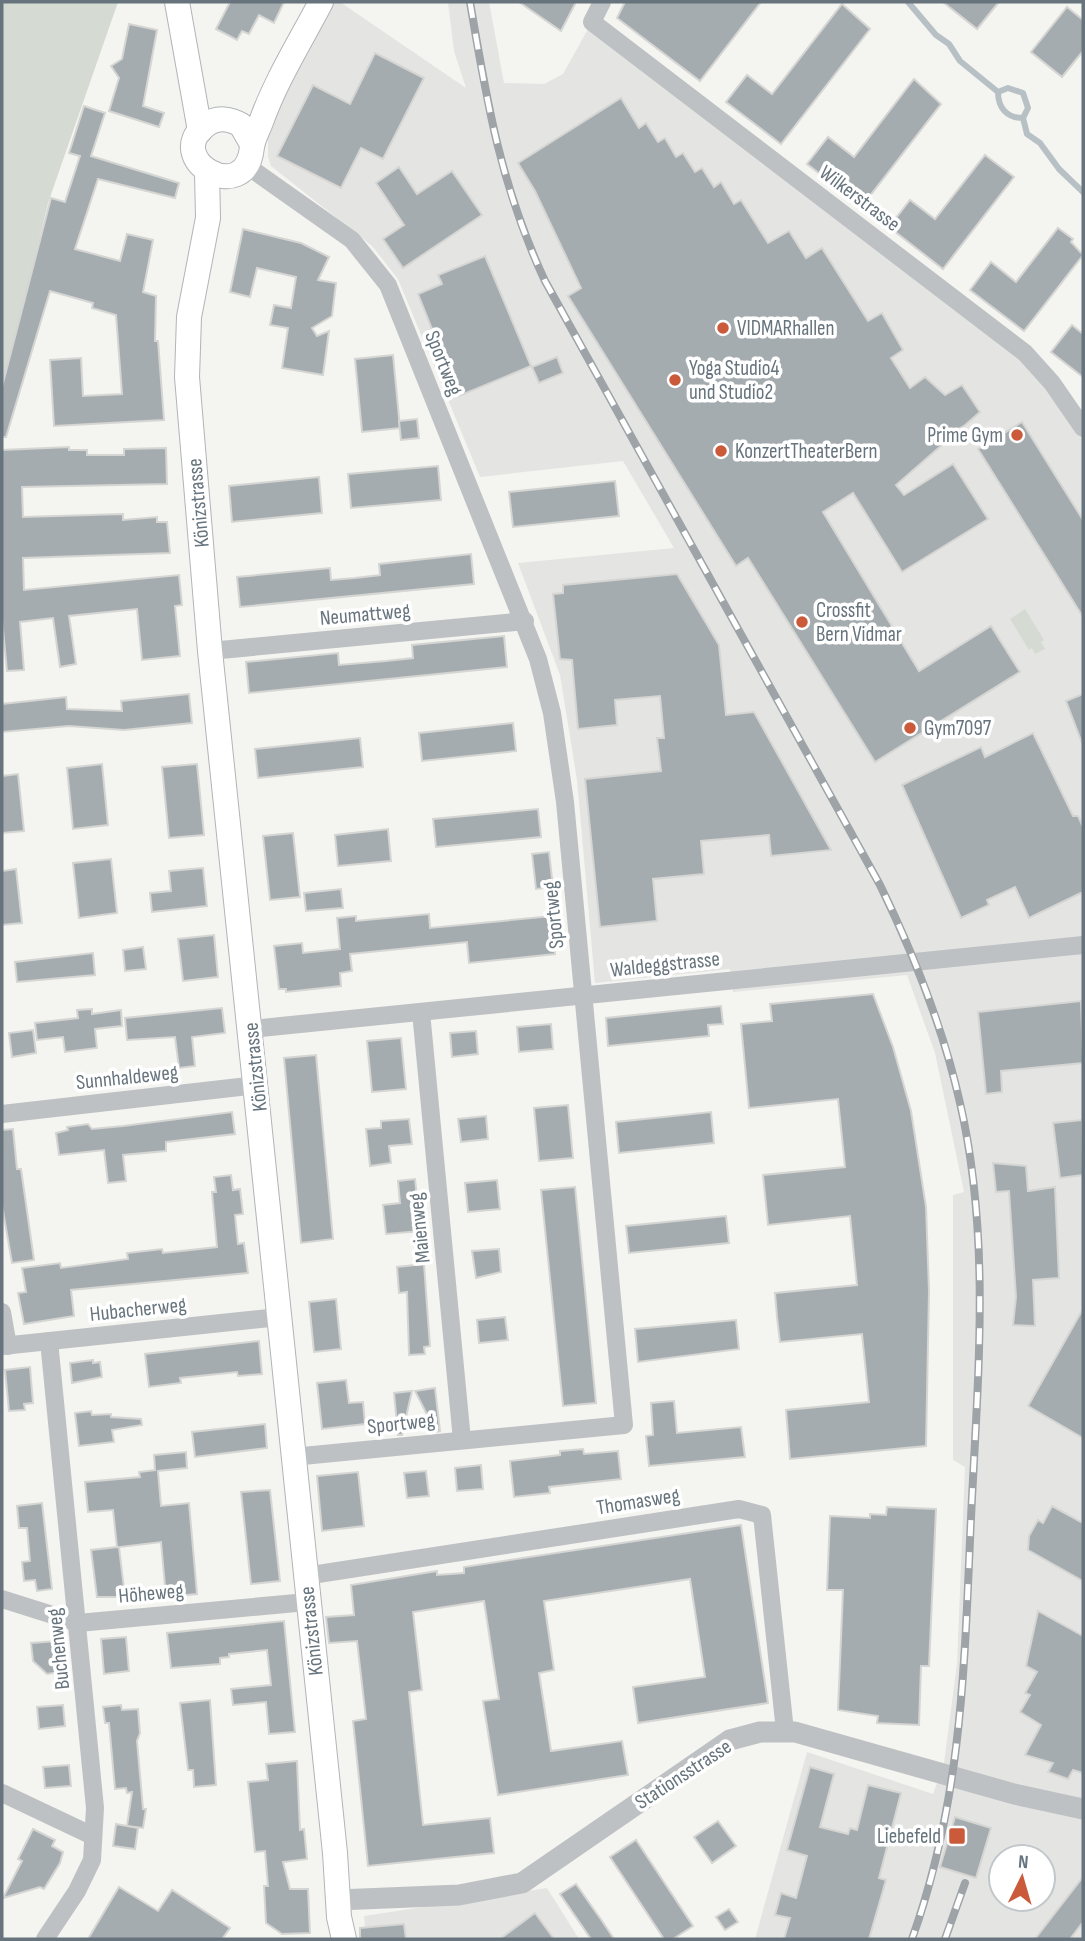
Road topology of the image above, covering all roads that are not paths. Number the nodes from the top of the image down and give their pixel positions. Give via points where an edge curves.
1 (177, 2) edge
2 (321, 2) edge
3 (602, 2) edge
4 (273, 88) junction
5 (219, 124) junction
6 (234, 164) junction
7 (1083, 428) edge
8 (525, 621) junction
9 (210, 651) junction
10 (1083, 944) edge
11 (584, 995) junction
12 (421, 1012) junction
13 (251, 1029) junction
14 (257, 1085) junction
15 (2, 1114) edge
16 (2, 1312) edge
17 (279, 1317) junction
18 (49, 1341) junction
19 (5, 1346) edge
20 (462, 1440) junction
21 (292, 1457) junction
22 (305, 1576) junction
23 (2, 1598) edge
24 (307, 1602) junction
25 (78, 1623) junction
26 (785, 1731) junction
27 (2, 1793) edge
28 (1083, 1809) edge
29 (93, 1836) junction
30 (338, 1924) edge
31 (45, 1939) edge

1 - 5 main road via 192,96
2 - 4 main road, Könizstrasse
3 - 7 street, Wilkerstrasse via 592,22 1025,353
4 - 5 main road, Könizstrasse
4 - 6 main road, Könizstrasse
5 - 6 main road via 246,131
5 - 6 main road, Könizstrasse via 196,139 196,157
6 - 8 street, Sportweg via 352,240 388,285
6 - 9 main road, Könizstrasse via 208,218 189,317 186,360
8 - 9 street, Neumattweg
8 - 11 street, Sportweg via 552,713
9 - 13 main road, Könizstrasse
10 - 11 street, Waldeggstrasse
11 - 12 street, Waldeggstrasse
11 - 20 street, Sportweg via 624,1425
12 - 13 street, Waldeggstrasse
12 - 20 street, Maienweg
13 - 14 main road, Könizstrasse
14 - 15 street, Sunnhaldeweg
14 - 17 main road, Könizstrasse
16 - 19 street
17 - 18 street, Hubacherweg
17 - 21 main road, Könizstrasse
18 - 19 street, Hubacherweg
18 - 25 street, Buchenweg
20 - 21 street, Sportweg
21 - 22 main road, Könizstrasse
22 - 24 main road, Könizstrasse
22 - 26 street, Thomasweg via 739,1508 762,1515
23 - 25 street, Höheweg
24 - 25 street, Höheweg
24 - 30 main road, Könizstrasse
25 - 29 street, Buchenweg via 95,1808
26 - 28 street, Stationsstrasse
26 - 30 street, Stationsstrasse via 730,1740 522,1883
27 - 29 street
29 - 31 street, Buchenweg via 92,1860

